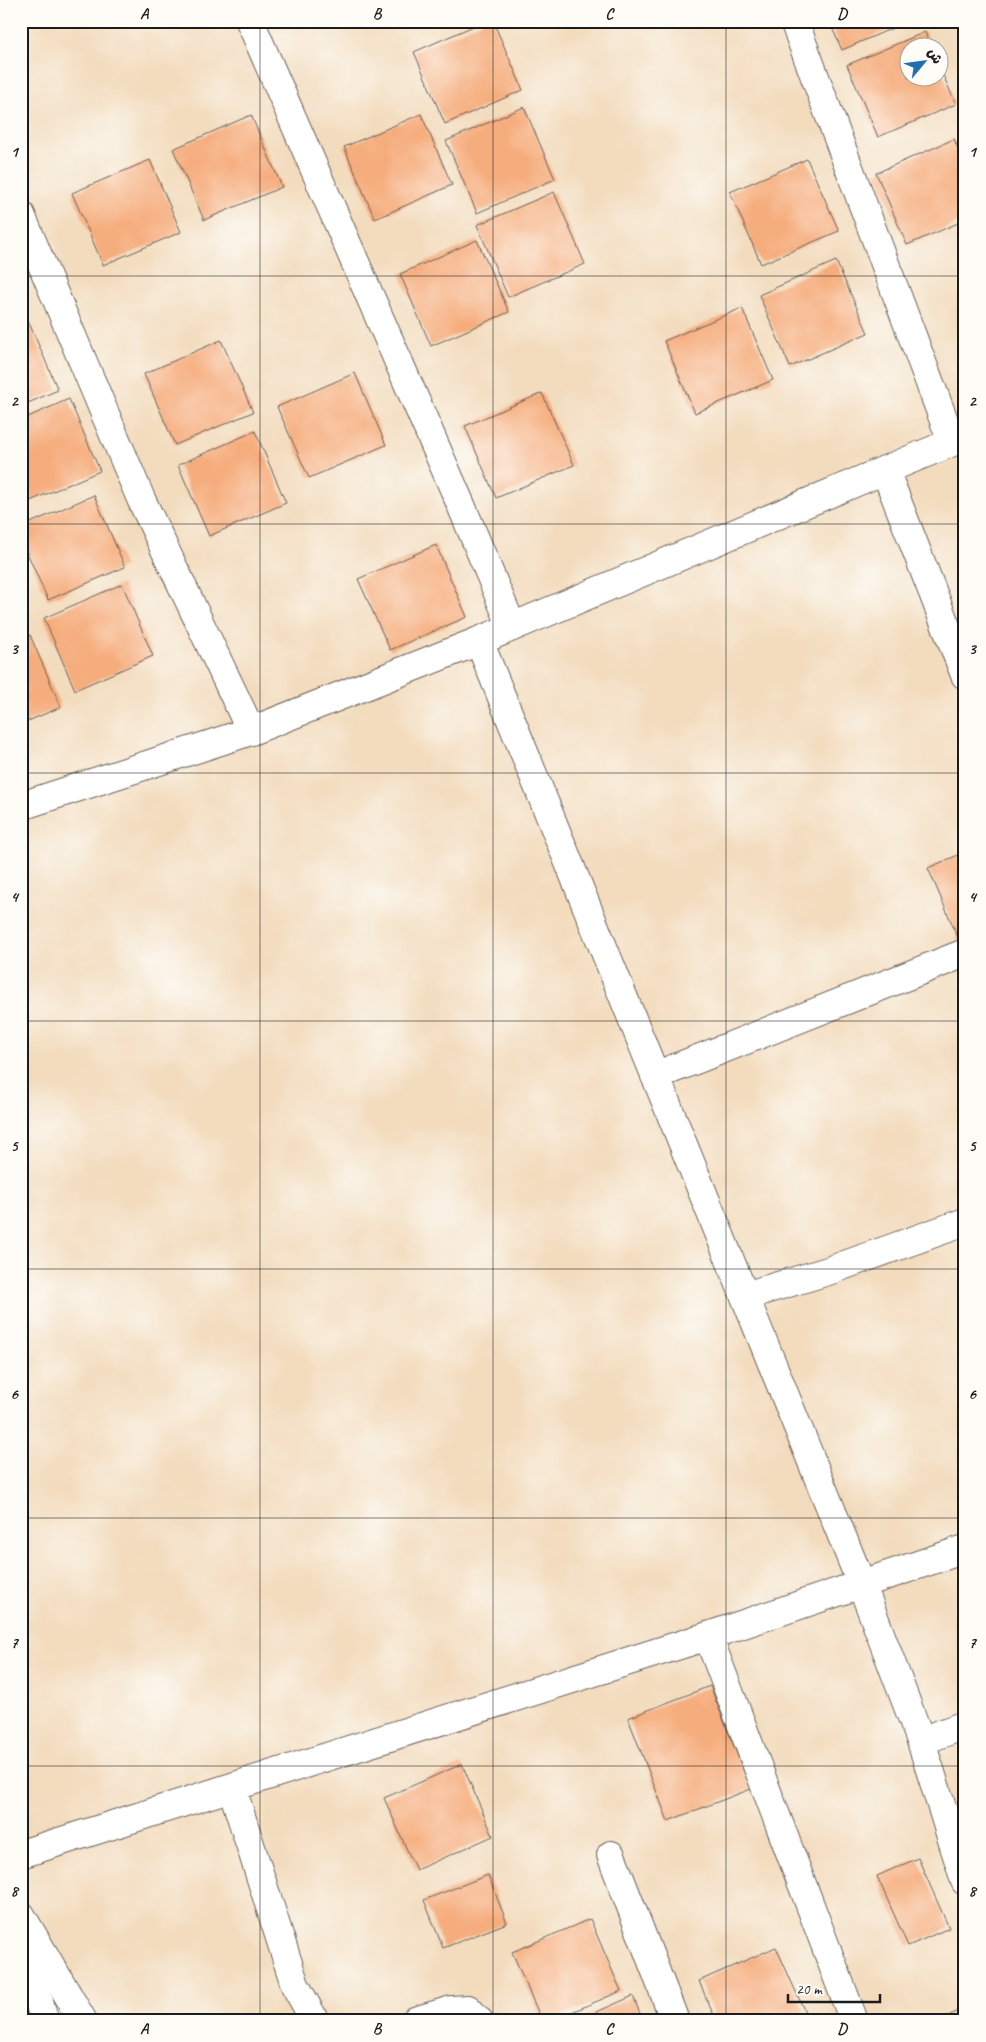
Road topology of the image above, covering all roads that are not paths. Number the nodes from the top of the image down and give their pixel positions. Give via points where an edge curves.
1 (250, 21) edge
2 (794, 21) edge
3 (21, 215) edge
4 (958, 440) edge
5 (885, 470) junction
6 (512, 627) junction
7 (479, 641) junction
8 (965, 675) edge
9 (251, 731) junction
10 (21, 806) edge
11 (965, 953) edge
12 (655, 1076) junction
13 (965, 1222) edge
14 (745, 1296) junction
15 (965, 1549) edge
16 (861, 1583) junction
17 (708, 1636) junction
18 (965, 1725) edge
19 (921, 1741) junction
20 (232, 1788) junction
21 (21, 1854) edge
22 (611, 1855) dead end
23 (965, 1881) edge
24 (21, 1915) edge
25 (21, 1944) edge
26 (45, 2021) edge
27 (83, 2021) edge
28 (314, 2021) edge
29 (416, 2021) edge
30 (479, 2021) edge
31 (675, 2021) edge
32 (854, 2021) edge

1 - 6 street
2 - 4 street
3 - 9 street via 141,499
4 - 5 street
5 - 6 street
5 - 8 street
6 - 7 street
7 - 9 street
7 - 12 street
9 - 10 street
11 - 12 street
12 - 14 street
13 - 14 street via 828,1271
14 - 16 street
15 - 16 street
16 - 17 street
16 - 19 street
17 - 20 street
17 - 32 street
18 - 19 street
19 - 23 street
20 - 21 street
20 - 28 street via 295,1985
22 - 31 street
24 - 27 street
25 - 26 street
29 - 30 street via 460,2009 468,2009

